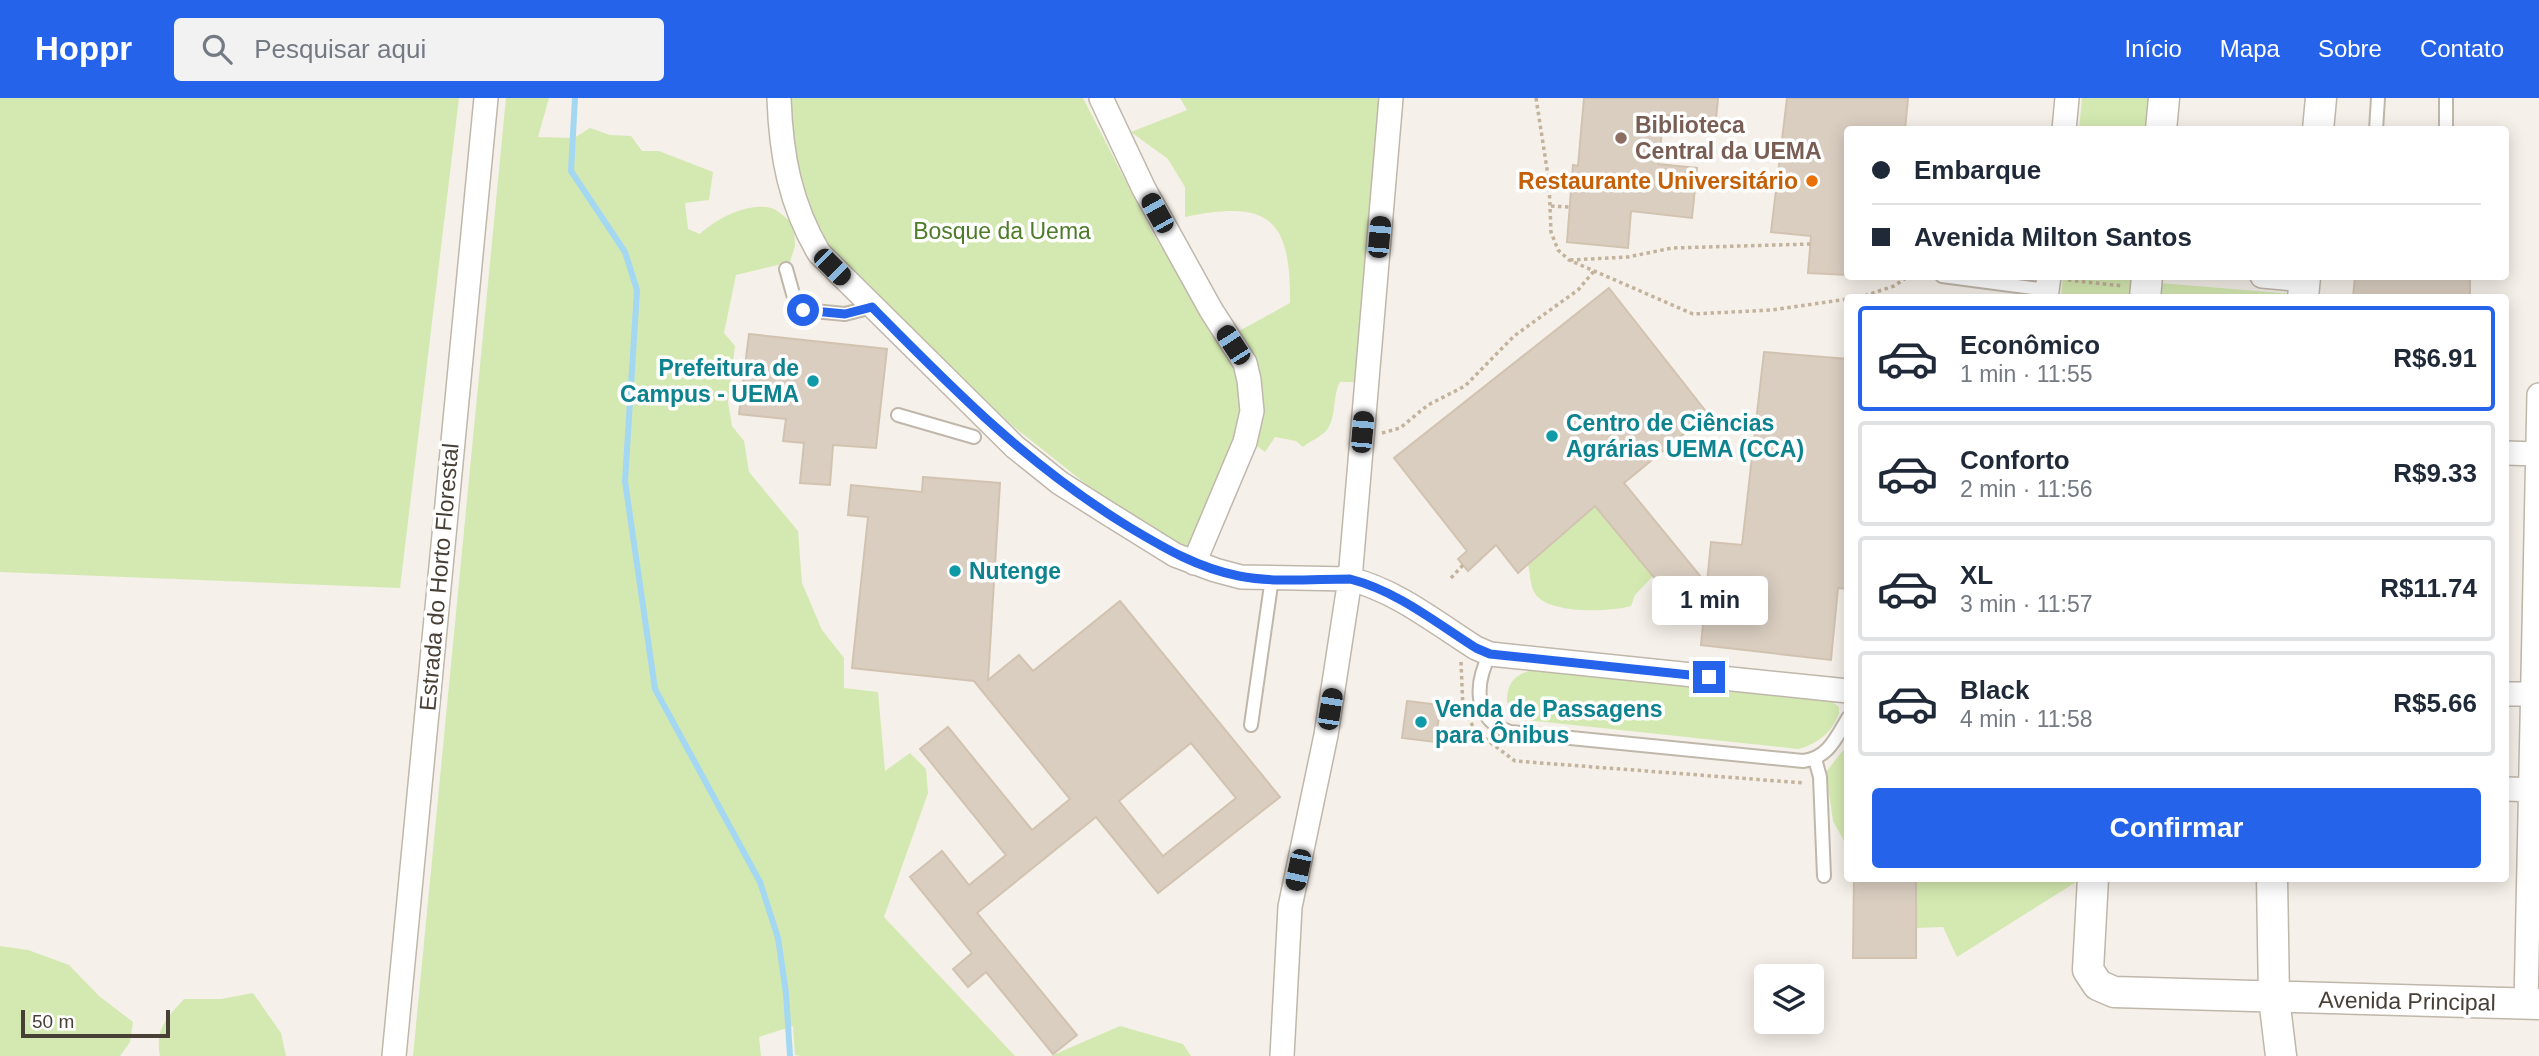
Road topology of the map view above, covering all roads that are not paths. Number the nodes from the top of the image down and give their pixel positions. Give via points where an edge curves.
1 (485, 98) edge
2 (779, 98) edge
3 (1101, 98) edge
4 (1391, 98) edge
5 (2067, 98) edge
6 (2164, 98) edge
7 (2321, 98) edge
8 (2378, 98) edge
9 (2446, 98) edge
10 (2064, 126) edge
11 (2161, 126) edge
12 (2318, 126) edge
13 (2376, 126) edge
14 (2446, 126) edge
15 (786, 269) dead end
16 (1984, 280) edge
17 (2281, 280) edge
18 (2304, 285) edge
19 (2048, 286) edge
20 (872, 307) junction
21 (2539, 395) edge
22 (898, 415) dead end
23 (974, 437) dead end
24 (2538, 443) edge
25 (2509, 452) edge
26 (1194, 563) junction
27 (1272, 578) junction
28 (1350, 579) junction
29 (2537, 586) edge
30 (1490, 654) junction
31 (1844, 691) edge
32 (2509, 694) edge
33 (2533, 694) junction
34 (1251, 725) dead end
35 (1844, 725) edge
36 (1815, 760) junction
37 (2509, 789) edge
38 (2535, 790) edge
39 (1824, 876) dead end
40 (2092, 882) edge
41 (2272, 882) edge
42 (2533, 938) edge
43 (2274, 998) junction
44 (2533, 1004) edge
45 (394, 1056) edge
46 (1282, 1056) edge
47 (2281, 1056) edge

1 - 45 street, Estrada do Horto Florestal
2 - 20 street via 789,188 806,231 819,253
3 - 26 street via 1144,189 1245,363 1249,380 1249,427
4 - 28 street
5 - 10 street
6 - 11 street
7 - 12 street
8 - 13 lane
9 - 14 lane
15 - 20 lane via 795,301 803,310 845,314
16 - 19 lane
17 - 18 street
20 - 26 street via 1032,460 1109,514
21 - 24 street
22 - 23 lane
24 - 25 street
24 - 29 street
26 - 27 street via 1241,577
27 - 28 street
27 - 34 lane
28 - 30 street via 1386,591
28 - 46 street via 1326,735 1290,907
29 - 33 street
30 - 31 street
30 - 36 lane via 1479,678 1479,696 1485,714 1504,730
32 - 33 street
33 - 38 street
35 - 36 lane via 1828,751
36 - 39 lane via 1820,777
37 - 38 street
38 - 42 street
40 - 43 street, Avenida Principal via 2087,963 2091,979 2098,985 2123,994
41 - 43 street
42 - 44 street
43 - 44 street, Avenida Principal
43 - 47 street

